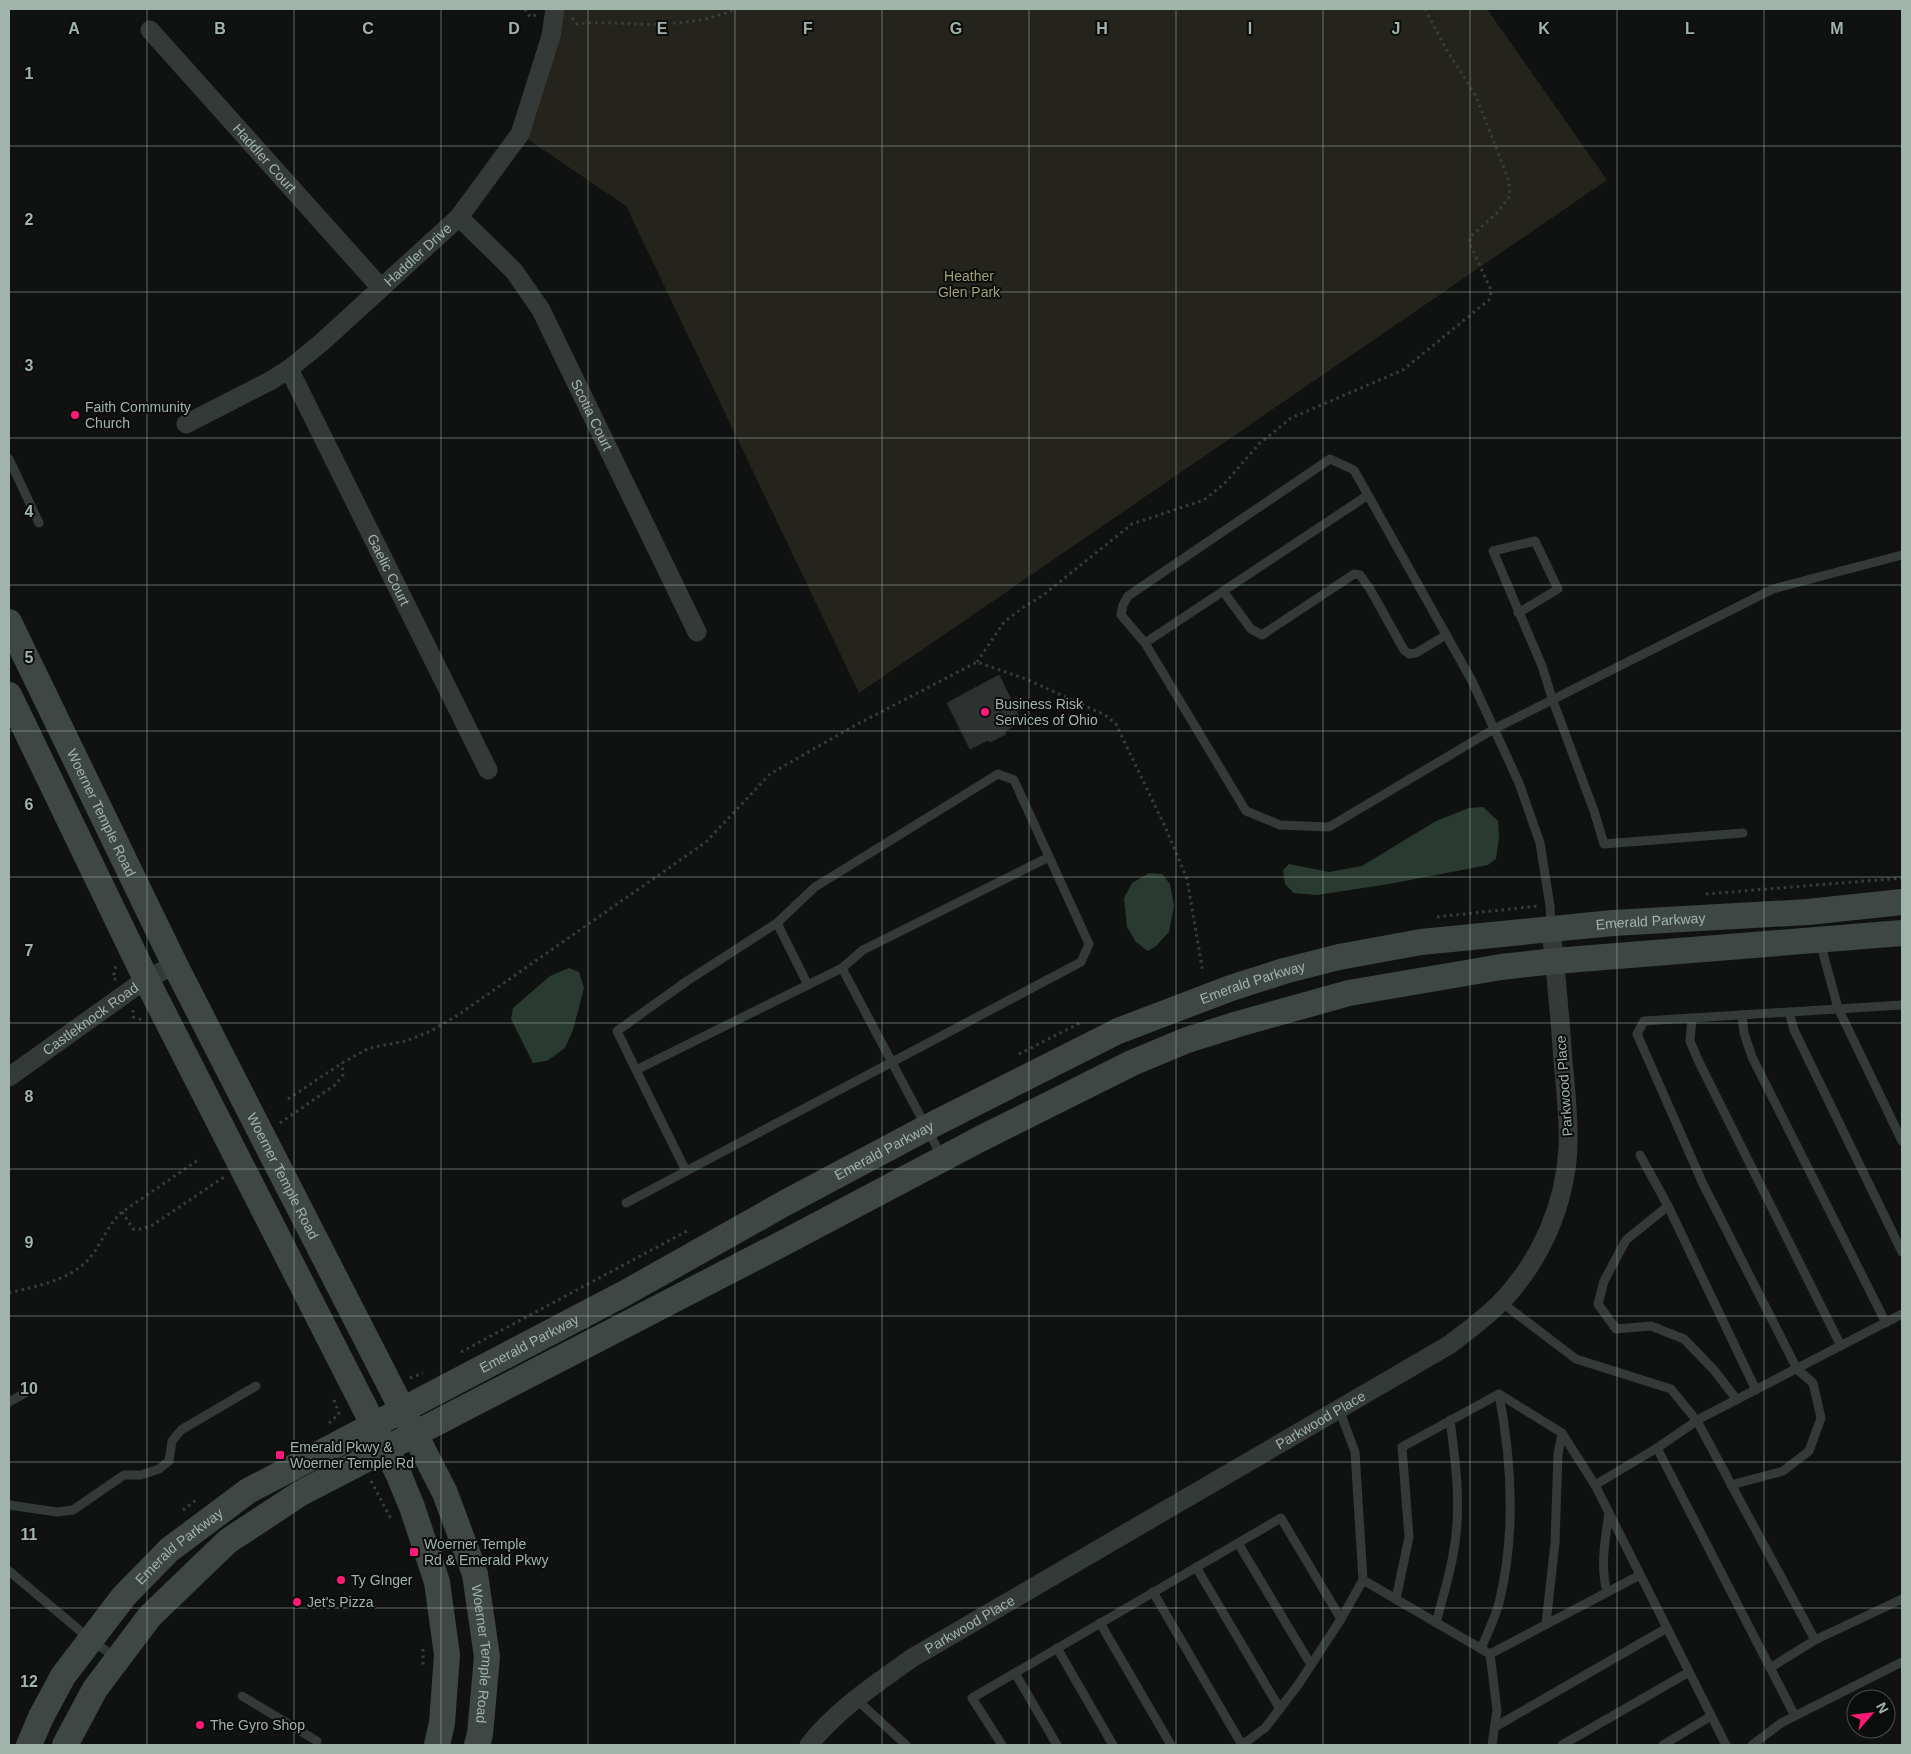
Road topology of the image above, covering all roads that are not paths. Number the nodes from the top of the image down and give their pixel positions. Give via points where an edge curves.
1 (561, 10) edge
2 (150, 30) dead end
3 (459, 217) junction
4 (381, 288) junction
5 (289, 369) junction
6 (186, 424) dead end
7 (9, 459) edge
8 (1368, 495) junction
9 (39, 523) dead end
10 (1902, 555) edge
11 (1223, 591) junction
12 (1518, 613) junction
13 (9, 622) edge
14 (697, 632) dead end
15 (1446, 635) junction
16 (1145, 643) junction
17 (9, 695) edge
18 (1553, 701) junction
19 (1494, 729) junction
20 (488, 770) dead end
21 (1743, 833) dead end
22 (1049, 857) junction
23 (1902, 902) edge
24 (777, 923) junction
25 (1551, 929) junction
26 (1902, 933) edge
27 (1819, 939) junction
28 (1555, 961) junction
29 (174, 965) junction
30 (842, 968) junction
31 (146, 979) junction
32 (808, 984) junction
33 (1902, 1005) edge
34 (1838, 1008) junction
35 (1789, 1012) junction
36 (1742, 1015) junction
37 (1692, 1018) junction
38 (891, 1062) junction
39 (636, 1070) junction
40 (9, 1077) edge
41 (926, 1128) junction
42 (1902, 1140) edge
43 (1640, 1155) dead end
44 (943, 1158) junction
45 (686, 1171) junction
46 (626, 1203) dead end
47 (1668, 1206) junction
48 (1902, 1252) edge
49 (1502, 1302) junction
50 (1902, 1314) edge
51 (1886, 1322) junction
52 (1841, 1346) junction
53 (1797, 1369) junction
54 (256, 1386) dead end
55 (1756, 1390) junction
56 (25, 1393) dead end
57 (1499, 1394) junction
58 (1736, 1400) junction
59 (9, 1402) edge
60 (1339, 1408) junction
61 (402, 1409) junction
62 (1450, 1420) junction
63 (1697, 1421) junction
64 (373, 1425) junction
65 (1562, 1433) junction
66 (416, 1434) junction
67 (1658, 1448) junction
68 (386, 1449) junction
69 (1595, 1485) junction
70 (1731, 1485) junction
71 (9, 1505) edge
72 (1609, 1513) junction
73 (1238, 1543) junction
74 (1196, 1567) junction
75 (9, 1571) edge
76 (1640, 1575) junction
77 (1363, 1580) junction
78 (1153, 1592) junction
79 (1607, 1592) junction
80 (1396, 1599) junction
81 (1902, 1599) edge
82 (1341, 1619) junction
83 (1100, 1623) junction
84 (1436, 1623) junction
85 (1546, 1624) junction
86 (1667, 1628) junction
87 (91, 1640) junction
88 (1815, 1640) junction
89 (1057, 1648) junction
90 (1481, 1649) junction
91 (1490, 1654) junction
92 (117, 1659) junction
93 (1902, 1662) edge
94 (1311, 1665) junction
95 (1770, 1668) junction
96 (1689, 1672) junction
97 (1014, 1673) junction
98 (242, 1696) dead end
99 (856, 1699) junction
100 (1280, 1709) junction
101 (1711, 1716) junction
102 (1795, 1716) junction
103 (1495, 1727) junction
104 (317, 1741) dead end
105 (29, 1745) edge
106 (65, 1745) edge
107 (438, 1745) edge
108 (477, 1745) edge
109 (809, 1745) edge
110 (906, 1745) edge
111 (1002, 1745) edge
112 (1057, 1745) edge
113 (1113, 1745) edge
114 (1171, 1745) edge
115 (1242, 1745) edge
116 (1492, 1745) edge
117 (1562, 1745) edge
118 (1663, 1745) edge
119 (1726, 1745) edge
120 (1752, 1745) edge

1 - 3 street, Haddler Drive via 520,134
2 - 4 street, Haddler Court
3 - 4 street, Haddler Drive
3 - 14 street, Scotia Court via 514,271 541,310
4 - 5 street, Haddler Drive
5 - 6 street, Haddler Drive
5 - 20 street, Gaelic Court
7 - 9 lane
8 - 11 lane
8 - 15 lane
8 - 16 lane via 1354,470 1330,459 1128,596 1122,605 1122,615
10 - 18 lane via 1773,589
11 - 15 lane via 1251,629 1262,635 1354,574 1360,575 1409,654
11 - 16 lane
12 - 12 lane via 1493,552 1535,541 1558,589
12 - 18 lane via 1542,666
13 - 29 main road, Woerner Temple Road
15 - 19 lane
16 - 19 lane via 1246,811 1280,825 1329,827
17 - 31 main road
18 - 19 lane
18 - 21 lane via 1604,844
19 - 25 lane via 1519,783 1540,843
22 - 24 lane via 1014,780 998,774 815,887
22 - 30 lane via 863,950
22 - 38 lane via 1089,944 1081,962
23 - 25 main road, Emerald Parkway via 1808,912
24 - 32 lane
24 - 39 lane via 617,1031
25 - 28 street, Parkwood Place
25 - 41 main road, Emerald Parkway via 1421,942 1284,971 1118,1031
26 - 27 main road, Emerald Parkway
27 - 28 main road, Emerald Parkway
27 - 34 lane
28 - 44 main road, Emerald Parkway via 1349,993 1187,1040 1132,1063
28 - 49 street, Parkwood Place via 1568,1149 1556,1214 1541,1247
29 - 31 street, Castleknock Road
29 - 61 main road, Woerner Temple Road
30 - 32 lane
30 - 38 lane
31 - 40 street, Castleknock Road
31 - 64 main road
32 - 39 lane
33 - 34 lane
34 - 35 lane
34 - 42 lane
35 - 36 lane
35 - 48 lane via 1794,1030
36 - 37 lane
36 - 51 lane via 1752,1058
37 - 52 lane via 1690,1041 1698,1060
37 - 53 lane via 1644,1022 1637,1034 1703,1184
38 - 41 lane
38 - 45 lane
39 - 45 lane
41 - 44 lane
41 - 61 main road, Emerald Parkway via 627,1292
43 - 47 lane
44 - 66 main road, Emerald Parkway
45 - 46 lane
47 - 55 lane
47 - 58 lane via 1626,1240 1604,1281 1598,1304 1616,1330 1652,1326 1684,1339 1714,1370
49 - 60 street, Parkwood Place via 1449,1344
49 - 63 lane via 1576,1359 1671,1388
50 - 51 lane
51 - 52 lane
52 - 53 lane
53 - 55 lane
53 - 70 lane via 1813,1383 1821,1418 1809,1451 1783,1471
54 - 71 lane via 181,1430 172,1441 169,1461 159,1469 124,1476 73,1510 57,1512
55 - 58 lane
56 - 59 lane
57 - 62 lane
57 - 65 lane
57 - 90 lane via 1507,1435 1511,1530 1499,1604
58 - 63 lane
60 - 77 lane via 1356,1452
60 - 99 street, Parkwood Place via 912,1658
61 - 64 main road, Emerald Parkway
61 - 66 main road, Woerner Temple Road
62 - 80 lane via 1402,1447 1409,1537
62 - 84 lane via 1457,1517 1454,1554
63 - 67 lane
63 - 70 lane
64 - 68 main road
64 - 87 main road, Emerald Parkway via 248,1491 199,1527 169,1550 124,1596
65 - 69 lane
65 - 85 lane via 1558,1454 1556,1544
66 - 68 main road, Emerald Parkway
66 - 108 main road, Woerner Temple Road via 445,1493 475,1574 487,1657
67 - 69 lane
67 - 95 lane
68 - 92 main road, Emerald Parkway via 301,1493 228,1541 150,1616
68 - 107 main road via 412,1507 437,1582 447,1655
69 - 72 lane
70 - 88 lane
72 - 76 lane
72 - 79 lane via 1603,1557
73 - 74 lane
73 - 82 lane via 1280,1518
73 - 94 lane
74 - 78 lane
74 - 100 lane
75 - 87 lane
76 - 79 lane
76 - 86 lane
77 - 80 lane
77 - 82 lane
78 - 83 lane
78 - 115 lane
79 - 85 lane
80 - 84 lane
81 - 88 lane
82 - 94 lane
83 - 89 lane
83 - 114 lane
84 - 90 lane
85 - 91 lane
86 - 96 lane
86 - 103 lane
87 - 92 lane
87 - 105 main road, Emerald Parkway via 63,1676
88 - 95 lane
89 - 97 lane
89 - 113 lane
90 - 91 lane
91 - 103 lane via 1497,1710
92 - 106 main road, Emerald Parkway via 94,1689
93 - 102 lane
94 - 100 lane
95 - 102 lane
96 - 101 lane
96 - 117 lane
97 - 111 lane via 972,1698
97 - 112 lane
98 - 104 lane
99 - 109 street, Parkwood Place
99 - 110 lane
100 - 115 lane via 1265,1728
101 - 118 lane
101 - 119 lane
102 - 120 lane
103 - 116 lane

